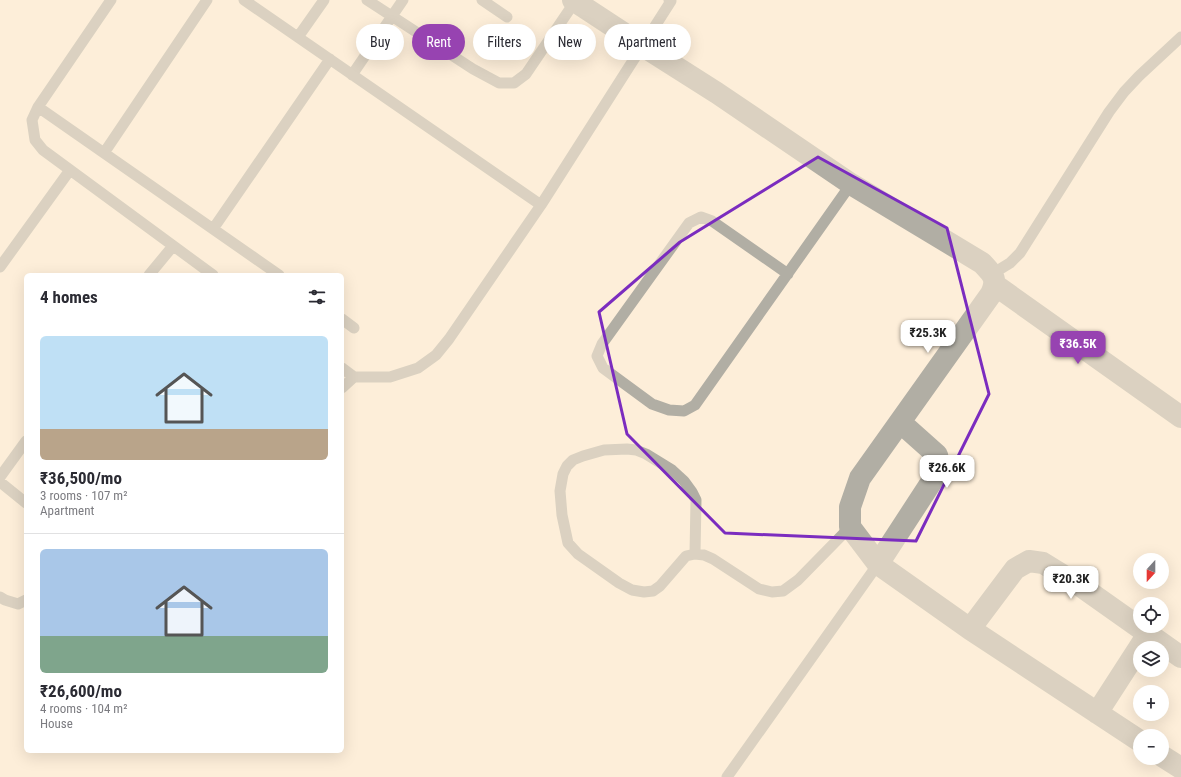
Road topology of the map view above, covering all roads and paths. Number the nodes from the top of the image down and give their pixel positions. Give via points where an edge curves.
1 (111, 0) edge
2 (207, 0) edge
3 (244, 0) edge
4 (324, 0) edge
5 (367, 0) edge
6 (403, 0) edge
7 (482, 0) edge
8 (574, 0) edge
9 (671, 0) edge
10 (392, 16) junction
11 (507, 17) dead end
12 (610, 24) edge
13 (656, 24) edge
14 (298, 37) junction
15 (1181, 37) edge
16 (330, 59) junction
17 (634, 60) edge
18 (665, 60) edge
19 (352, 75) junction
20 (38, 107) junction
21 (104, 153) junction
22 (70, 170) junction
23 (851, 184) junction
24 (541, 206) junction
25 (213, 229) junction
26 (173, 246) junction
27 (0, 267) edge
28 (151, 273) edge
29 (210, 273) edge
30 (276, 273) edge
31 (788, 274) junction
32 (994, 279) junction
33 (344, 320) edge
34 (354, 328) dead end
35 (344, 370) edge
36 (354, 377) junction
37 (344, 386) edge
38 (1181, 418) edge
39 (900, 422) junction
40 (24, 444) edge
41 (0, 477) edge
42 (0, 482) edge
43 (24, 501) edge
44 (850, 527) junction
45 (695, 554) junction
46 (878, 564) junction
47 (0, 597) edge
48 (24, 601) edge
49 (970, 629) junction
50 (1148, 634) junction
51 (1181, 657) edge
52 (1097, 713) junction
53 (1133, 736) edge
54 (1169, 760) edge
55 (1181, 768) edge
56 (728, 777) edge

1 - 20 lane
2 - 21 lane
3 - 14 lane
4 - 14 lane
5 - 10 lane
6 - 10 lane
7 - 11 lane
8 - 10 lane via 526,74 514,83 499,83 473,69
8 - 12 street
9 - 13 lane
10 - 19 lane
14 - 16 lane
15 - 32 lane via 1124,92 1020,253
16 - 19 lane
16 - 25 lane
17 - 24 lane
18 - 23 street
19 - 24 lane
20 - 21 lane
20 - 22 lane via 32,120 35,140 43,150
21 - 25 lane
22 - 26 lane
22 - 27 lane
23 - 31 lane
23 - 32 street via 982,264
24 - 36 lane via 436,355 418,368 390,376
25 - 30 lane
26 - 28 lane
26 - 29 lane
31 - 31 lane via 712,221 701,217 689,223 602,344 597,356 603,368 652,404 669,410 684,411 695,405
32 - 38 street
32 - 39 street via 991,294
33 - 34 lane
35 - 36 lane
36 - 37 lane
39 - 44 street via 860,478 850,507
39 - 46 street via 937,455 939,466 934,478
40 - 41 lane
42 - 43 lane
44 - 45 lane via 798,580 783,591 759,589 713,559
44 - 46 street
45 - 45 lane via 696,500 684,481 672,470 646,454 627,449 604,450 573,460 567,466 562,474 560,491 564,530 568,542 578,554 619,584 632,590 653,592 686,556
46 - 49 street
46 - 56 lane
47 - 48 lane via 18,604
49 - 50 street via 1015,569 1029,561 1043,563
49 - 52 street
50 - 51 street
50 - 52 street
52 - 53 street
54 - 55 street

